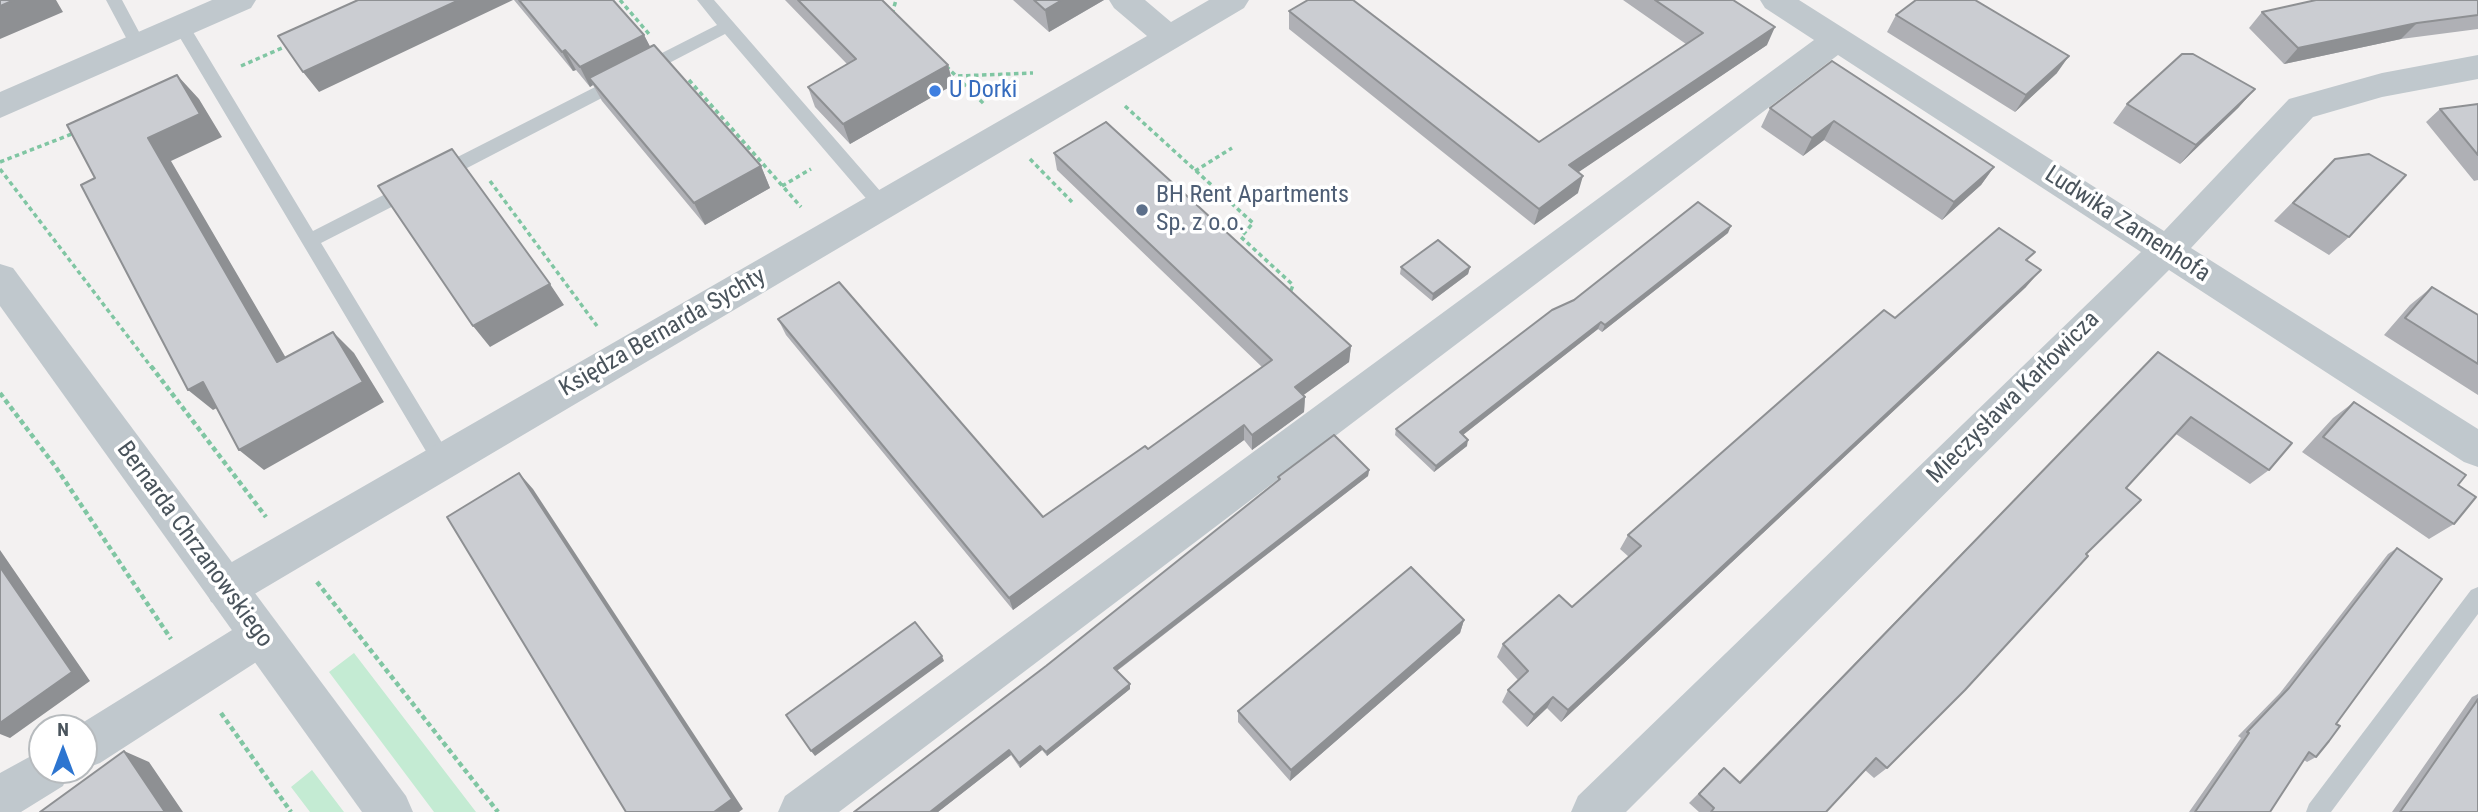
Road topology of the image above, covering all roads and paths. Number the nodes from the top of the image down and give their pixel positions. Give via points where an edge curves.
1 (114, 0) edge
2 (240, 0) edge
3 (620, 0) edge
4 (705, 0) edge
5 (896, 0) edge
6 (1125, 0) edge
7 (1233, 0) edge
8 (1776, 0) edge
9 (885, 7) edge
10 (892, 14) junction
11 (901, 23) edge
12 (181, 26) junction
13 (726, 27) junction
14 (1169, 37) junction
15 (1838, 39) junction
16 (138, 45) junction
17 (669, 56) junction
18 (938, 58) edge
19 (2478, 67) edge
20 (1044, 72) dead end
21 (957, 76) junction
22 (1120, 103) dead end
23 (0, 106) edge
24 (1019, 144) junction
25 (1232, 148) dead end
26 (473, 157) junction
27 (0, 169) edge
28 (1195, 172) junction
29 (1072, 202) dead end
30 (882, 205) junction
31 (804, 211) dead end
32 (310, 241) junction
33 (2166, 249) junction
34 (0, 278) edge
35 (1299, 302) edge
36 (598, 328) dead end
37 (0, 393) edge
38 (2478, 450) edge
39 (443, 462) junction
40 (292, 550) junction
41 (226, 589) junction
42 (2478, 597) edge
43 (260, 636) junction
44 (197, 678) junction
45 (98, 738) edge
46 (28, 782) edge
47 (0, 799) edge
48 (291, 812) edge
49 (390, 812) edge
50 (498, 812) edge
51 (801, 812) edge
52 (1594, 812) edge
53 (2317, 812) edge

1 - 16 lane
2 - 12 street
3 - 17 path
4 - 13 lane
5 - 10 path
6 - 14 street
7 - 14 street, Księdza Bernarda Sychty
8 - 15 street, Ludwika Zamenhofa
9 - 10 path
10 - 11 path
12 - 16 street
12 - 32 lane
13 - 17 lane
13 - 30 lane
14 - 24 street, Księdza Bernarda Sychty
15 - 33 street, Ludwika Zamenhofa
15 - 51 street
16 - 23 street
17 - 26 lane
17 - 31 path
18 - 21 path
19 - 33 street, Mieczysława Karłowicza via 2382,85 2301,108
20 - 21 path
21 - 24 path
22 - 28 path
24 - 29 path
24 - 30 street, Księdza Bernarda Sychty
25 - 28 path
26 - 32 lane
26 - 36 path
27 - 40 path
28 - 35 path via 1253,223 1241,237 1293,285 1290,293
30 - 39 street, Księdza Bernarda Sychty
32 - 39 lane
33 - 38 street, Ludwika Zamenhofa
33 - 52 street, Mieczysława Karłowicza
34 - 41 street, Bernarda Chrzanowskiego
37 - 44 path via 55,466
39 - 40 street, Księdza Bernarda Sychty
40 - 41 street, Księdza Bernarda Sychty
40 - 50 path
41 - 43 street, Bernarda Chrzanowskiego
42 - 53 lane
43 - 44 street
43 - 49 street, Bernarda Chrzanowskiego
44 - 45 street
44 - 48 path
46 - 47 street

